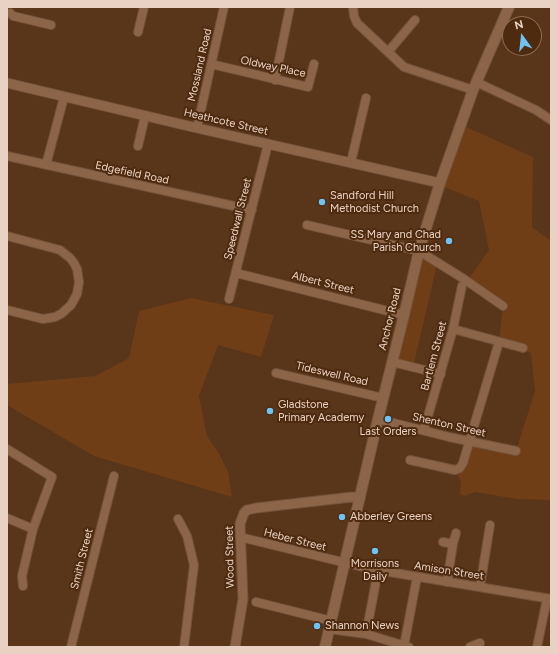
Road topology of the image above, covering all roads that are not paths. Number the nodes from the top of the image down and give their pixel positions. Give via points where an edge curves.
1 (144, 7) edge
2 (224, 7) edge
3 (290, 7) edge
4 (353, 7) edge
5 (509, 7) edge
6 (11, 11) edge
7 (415, 20) dead end
8 (51, 25) dead end
9 (138, 32) dead end
10 (388, 52) junction
11 (211, 64) junction
12 (314, 64) dead end
13 (275, 80) junction
14 (7, 83) edge
15 (474, 86) junction
16 (64, 97) junction
17 (366, 98) dead end
18 (145, 116) junction
19 (551, 120) edge
20 (197, 128) junction
21 (268, 144) junction
22 (138, 146) dead end
23 (7, 156) edge
24 (351, 162) junction
25 (46, 165) junction
26 (440, 183) junction
27 (252, 210) junction
28 (307, 225) dead end
29 (7, 236) edge
30 (419, 251) junction
31 (236, 273) junction
32 (462, 286) dead end
33 (229, 299) dead end
34 (503, 306) dead end
35 (7, 310) edge
36 (404, 315) junction
37 (453, 330) junction
38 (499, 342) junction
39 (523, 348) dead end
40 (392, 362) junction
41 (276, 373) dead end
42 (441, 374) junction
43 (383, 398) junction
44 (378, 419) junction
45 (424, 430) junction
46 (469, 441) junction
47 (7, 449) edge
48 (516, 451) dead end
49 (410, 460) dead end
50 (114, 476) dead end
51 (360, 498) junction
52 (7, 518) edge
53 (178, 519) dead end
54 (490, 525) dead end
55 (33, 529) junction
56 (456, 533) dead end
57 (240, 537) junction
58 (443, 542) dead end
59 (453, 544) junction
60 (344, 563) junction
61 (377, 576) dead end
62 (417, 577) junction
63 (447, 582) junction
64 (23, 586) dead end
65 (480, 587) junction
66 (549, 599) edge
67 (256, 602) dead end
68 (330, 625) junction
69 (366, 634) junction
70 (480, 643) dead end
71 (407, 646) edge
72 (71, 647) edge
73 (184, 647) edge
74 (235, 647) edge
75 (325, 647) edge
76 (470, 647) edge
77 (537, 647) edge

1 - 9 street
2 - 11 street, Mossland Road
3 - 13 street
4 - 10 street via 357,24
5 - 15 main road, Anchor Road
6 - 8 street via 13,16
7 - 10 street
10 - 15 street via 404,67
11 - 13 street, Oldway Place
11 - 20 street, Mossland Road
12 - 13 street, Oldway Place via 308,87
14 - 16 street, Heathcote Street
15 - 19 street via 536,110
15 - 26 main road, Anchor Road
16 - 18 street, Heathcote Street
16 - 25 street
17 - 24 street
18 - 20 street, Heathcote Street
18 - 22 street
20 - 21 street, Heathcote Street
21 - 24 street, Heathcote Street
21 - 27 street, Speedwall Street
23 - 25 street, Edgefield Road
24 - 26 street, Heathcote Street
25 - 27 street, Edgefield Road
26 - 30 main road, Anchor Road
27 - 31 street, Speedwall Street
28 - 30 street
29 - 35 street via 60,250 74,263 79,282 77,294 71,305 56,317 43,319
30 - 34 street via 482,296
30 - 36 main road, Anchor Road
31 - 33 street, Speedwall Street
31 - 36 street, Albert Street
32 - 37 street, Bartlem Street
36 - 40 main road, Anchor Road
37 - 38 street
37 - 42 street, Bartlem Street
38 - 39 street
38 - 46 street
40 - 42 street
40 - 43 main road, Anchor Road
41 - 43 street, Tideswell Road
42 - 45 street, Bartlem Street
43 - 44 main road, Anchor Road
44 - 45 street, Shenton Street
44 - 51 main road, Anchor Road
45 - 46 street, Shenton Street
46 - 48 street, Shenton Street
46 - 49 street via 463,463 455,470
47 - 55 street via 52,477
50 - 72 street, Smith Street
51 - 57 street, Wood Street via 247,510 240,524
51 - 60 main road, Anchor Road
52 - 55 street
53 - 73 street via 187,536 194,565
54 - 65 street
55 - 64 street via 22,576
56 - 59 street
57 - 60 street, Heber Street
57 - 74 street, Wood Street via 243,599
58 - 59 street
59 - 63 street
60 - 62 street, Amison Street
60 - 68 main road, Anchor Road
61 - 69 street
62 - 63 street, Amison Street
62 - 71 street
63 - 65 street, Amison Street
65 - 66 street, Amison Street
66 - 77 street
67 - 68 street
68 - 69 street
68 - 75 main road, Anchor Road
69 - 71 street
70 - 76 street

